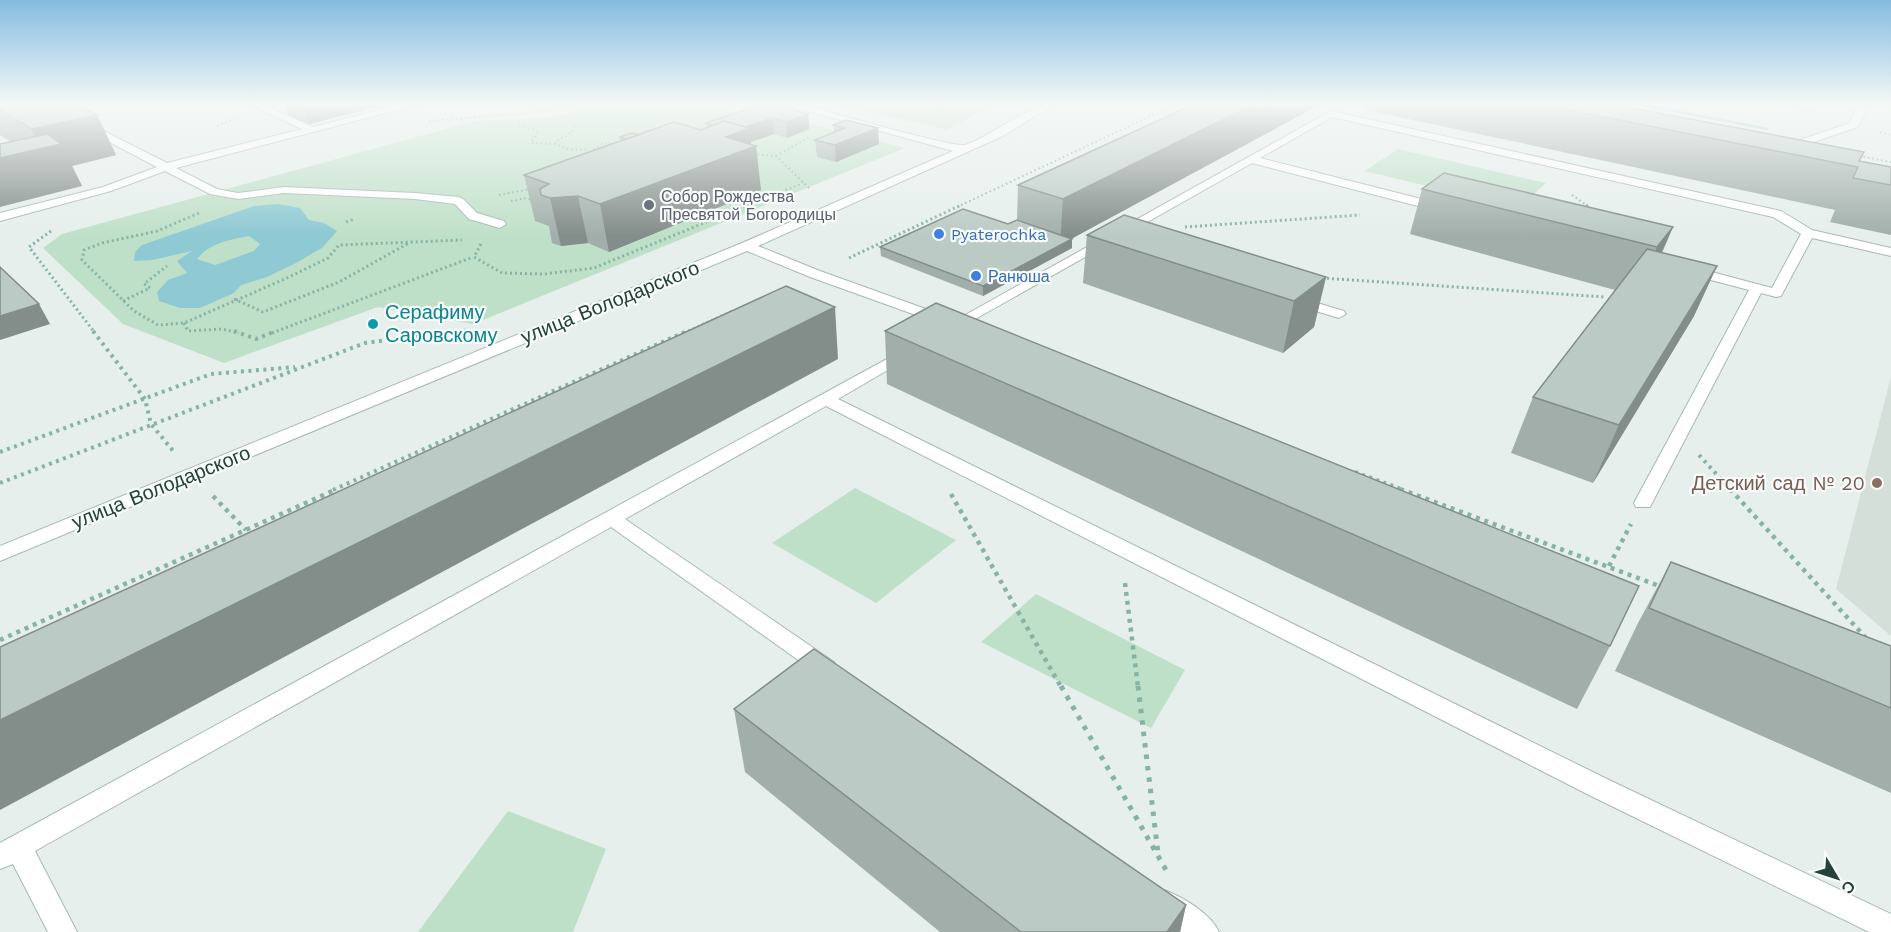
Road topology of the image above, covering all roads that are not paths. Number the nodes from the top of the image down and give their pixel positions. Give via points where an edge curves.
1 (129, 148) edge
2 (241, 148) edge
3 (957, 148) edge
4 (966, 148) edge
5 (1269, 148) edge
6 (1485, 148) edge
7 (1798, 148) edge
8 (963, 150) junction
9 (1781, 154) edge
10 (1250, 159) junction
11 (166, 168) junction
12 (1458, 212) edge
13 (0, 217) edge
14 (500, 224) dead end
15 (1808, 233) junction
16 (1107, 239) junction
17 (747, 246) junction
18 (1129, 246) edge
19 (1891, 252) edge
20 (1672, 266) edge
21 (1757, 288) junction
22 (1283, 296) edge
23 (1339, 314) dead end
24 (956, 324) junction
25 (826, 399) junction
26 (1643, 503) road end
27 (611, 518) junction
28 (0, 554) edge
29 (846, 682) edge
30 (9, 852) edge
31 (1150, 894) edge
32 (1891, 928) edge
33 (63, 932) edge
34 (1205, 932) edge

1 - 11 street
2 - 11 street
3 - 8 street
4 - 8 street, улица Володарского
5 - 10 street
6 - 15 street via 1777,214
7 - 9 street via 1798,157
8 - 17 street, улица Володарского
10 - 12 street
10 - 16 street
11 - 13 street via 106,189
11 - 14 street via 214,192 238,196 284,190 459,201 473,216
15 - 19 street
15 - 21 street via 1776,293
16 - 18 street
16 - 24 street
17 - 24 street
17 - 28 street, улица Володарского
20 - 21 street
21 - 26 street
22 - 23 street
24 - 25 street
25 - 27 street
25 - 32 street via 1589,783
27 - 29 street
27 - 30 street
30 - 33 street
31 - 34 street

